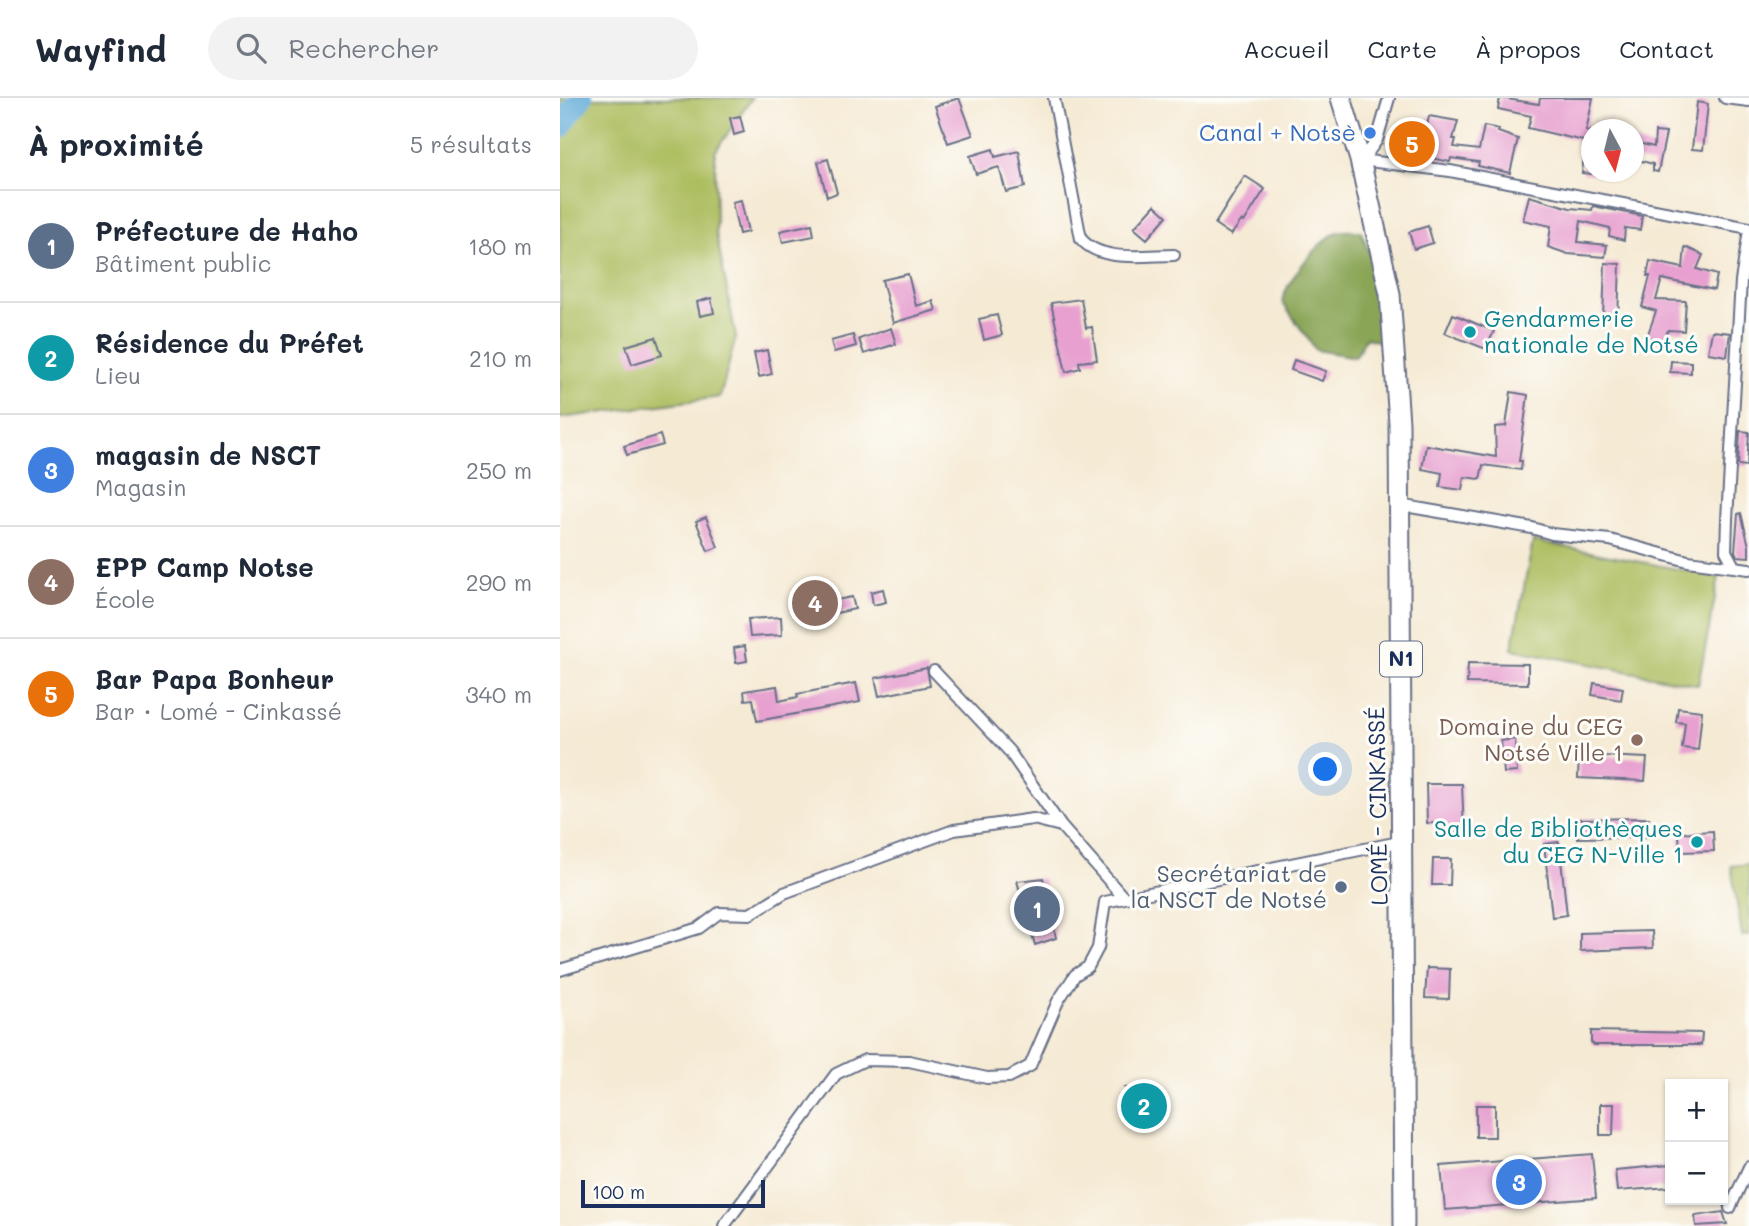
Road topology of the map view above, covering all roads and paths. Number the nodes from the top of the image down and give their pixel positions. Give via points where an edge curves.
1 (1054, 98) edge
2 (1341, 98) edge
3 (1389, 98) edge
4 (1725, 98) edge
5 (1749, 101) edge
6 (1362, 159) junction
7 (1749, 229) edge
8 (1174, 256) dead end
9 (1749, 361) edge
10 (1737, 362) junction
11 (1399, 505) junction
12 (1734, 566) junction
13 (1749, 569) edge
14 (934, 671) dead end
15 (1061, 826) junction
16 (1404, 841) junction
17 (1124, 898) junction
18 (560, 970) edge
19 (1748, 1170) edge
20 (1730, 1208) dead end
21 (724, 1226) edge
22 (1404, 1226) edge

1 - 8 street via 1081,239 1088,248 1112,255
2 - 6 highway, LOMÉ - CINKASSÉ / N1
3 - 6 street via 1377,140
4 - 5 street
6 - 7 street via 1463,173
6 - 11 highway, LOMÉ - CINKASSÉ / N1 via 1390,293
7 - 10 street
9 - 10 street
10 - 12 street via 1726,551
11 - 12 street
11 - 16 highway, LOMÉ - CINKASSÉ / N1
12 - 13 street
14 - 15 street via 1009,751
15 - 17 street
15 - 18 street via 1033,819 954,830 784,893 750,914 719,913 699,928
16 - 17 street
16 - 22 highway, LOMÉ - CINKASSÉ / N1
17 - 21 street via 1105,902 1098,948 1058,1001 1030,1066 1009,1077 987,1078 909,1060 865,1060 836,1074
19 - 20 street

